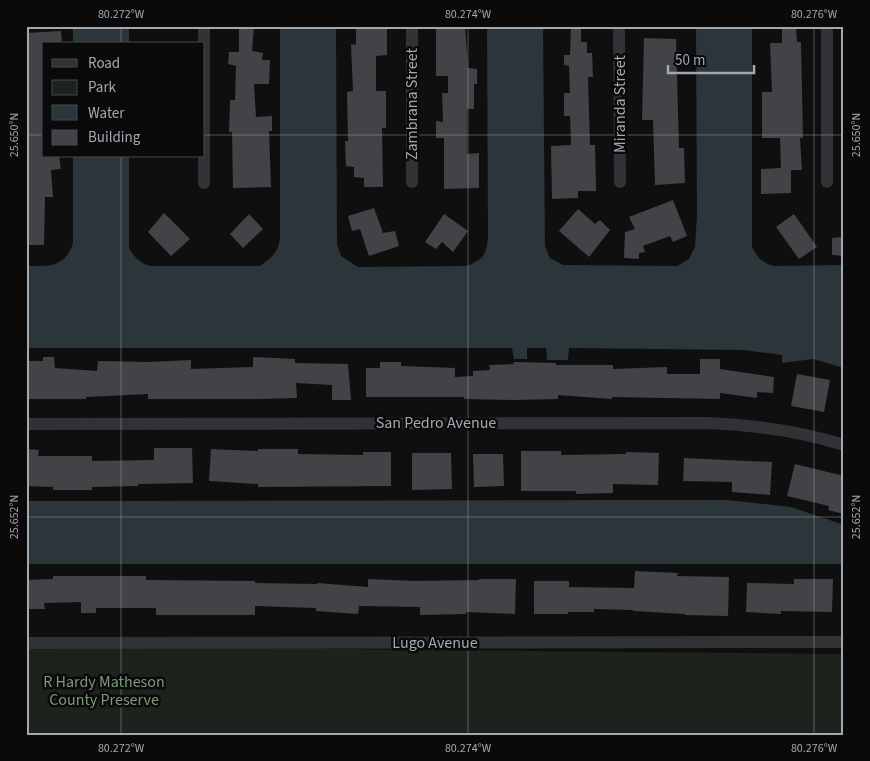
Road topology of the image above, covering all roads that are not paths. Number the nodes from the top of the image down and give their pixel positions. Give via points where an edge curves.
1 (204, 26) edge
2 (412, 26) edge
3 (619, 26) edge
4 (827, 26) edge
5 (204, 42) edge
6 (204, 158) edge
7 (412, 182) dead end
8 (620, 182) dead end
9 (827, 182) dead end
10 (204, 183) dead end
11 (26, 424) edge
12 (844, 445) edge
13 (844, 642) edge
14 (26, 643) edge

1 - 5 street
2 - 7 street, Zambrana Street
3 - 8 street, Miranda Street
4 - 9 street
6 - 10 street
11 - 12 street, San Pedro Avenue via 708,424 767,428
13 - 14 street, Lugo Avenue

